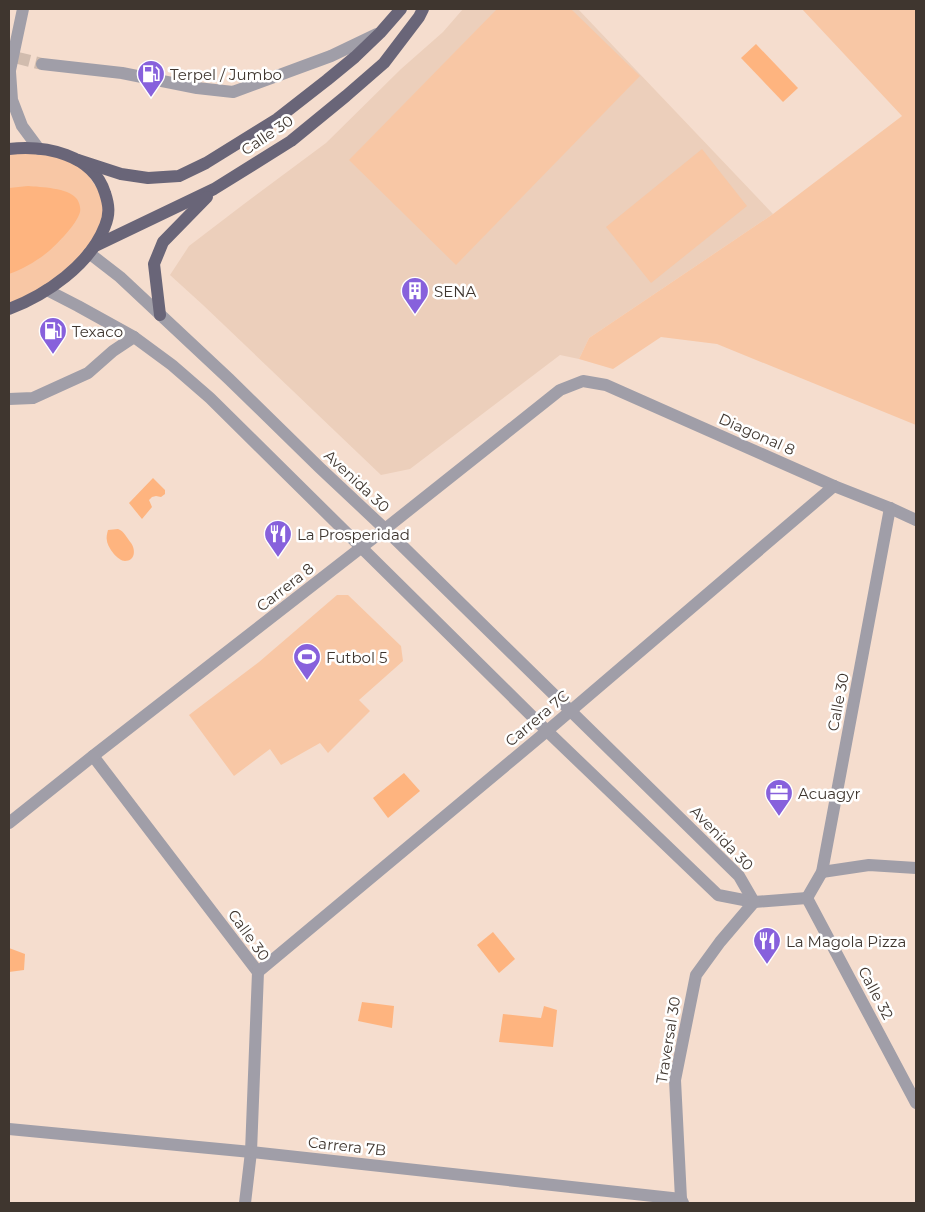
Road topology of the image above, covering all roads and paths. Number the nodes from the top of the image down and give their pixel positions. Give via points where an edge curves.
1 (23, 9) edge
2 (401, 9) edge
3 (423, 9) edge
4 (380, 33) junction
5 (42, 64) tunnel mouth
6 (9, 73) edge
7 (9, 149) edge
8 (38, 149) junction
9 (78, 160) junction
10 (214, 190) junction
11 (92, 250) junction
12 (47, 290) junction
13 (9, 310) edge
14 (160, 315) junction
15 (134, 337) junction
16 (583, 381) joint
17 (9, 399) edge
18 (834, 486) junction
19 (890, 508) junction
20 (916, 520) edge
21 (385, 530) junction
22 (361, 548) junction
23 (570, 711) junction
24 (547, 731) junction
25 (93, 756) junction
26 (9, 823) edge
27 (916, 868) edge
28 (822, 872) junction
29 (807, 898) junction
30 (754, 902) junction
31 (258, 972) junction
32 (916, 1103) edge
33 (9, 1129) edge
34 (252, 1152) junction
35 (682, 1201) edge
36 (245, 1203) edge

1 - 6 street via 16,58
2 - 4 main road, Calle 30
3 - 10 main road, Calle 30 via 384,63 346,96 291,141
4 - 5 street via 331,56 233,92 122,73
4 - 9 main road, Calle 30 via 277,119 179,176 148,178 121,174
6 - 8 street via 12,100 22,126
7 - 8 main road, Calle 30
8 - 9 main road, Calle 30 via 59,152
9 - 11 main road via 92,170 103,187 109,206 106,225
10 - 11 main road, Calle 30
10 - 14 main road via 163,242 154,264
11 - 12 main road
11 - 14 street, Avenida 30
12 - 13 main road
12 - 15 street
14 - 21 street, Avenida 30
15 - 17 street via 112,351 88,373 33,398
15 - 22 street via 210,398
16 - 18 street, Diagonal 8 via 606,385
16 - 21 street, Carrera 8 via 560,390
18 - 19 street, Diagonal 8
18 - 23 street, Carrera 7C
19 - 20 street, Diagonal 8
19 - 28 street, Calle 30
21 - 22 street, Carrera 8
21 - 23 street, Avenida 30
22 - 24 street
22 - 25 street, Carrera 8
23 - 24 street, Carrera 7C
23 - 30 street, Avenida 30 via 739,876
24 - 30 street via 718,894
24 - 31 street, Carrera 7C
25 - 26 street, Carrera 8
25 - 31 street, Calle 30
27 - 28 street via 869,865
28 - 29 street, Calle 30
29 - 30 street
29 - 32 street, Calle 32
30 - 35 street, Traversal 30 via 696,975 676,1080
31 - 34 street, Calle 30
33 - 34 street, Carrera 7B
34 - 35 street, Carrera 7B
34 - 36 street, Calle 30

